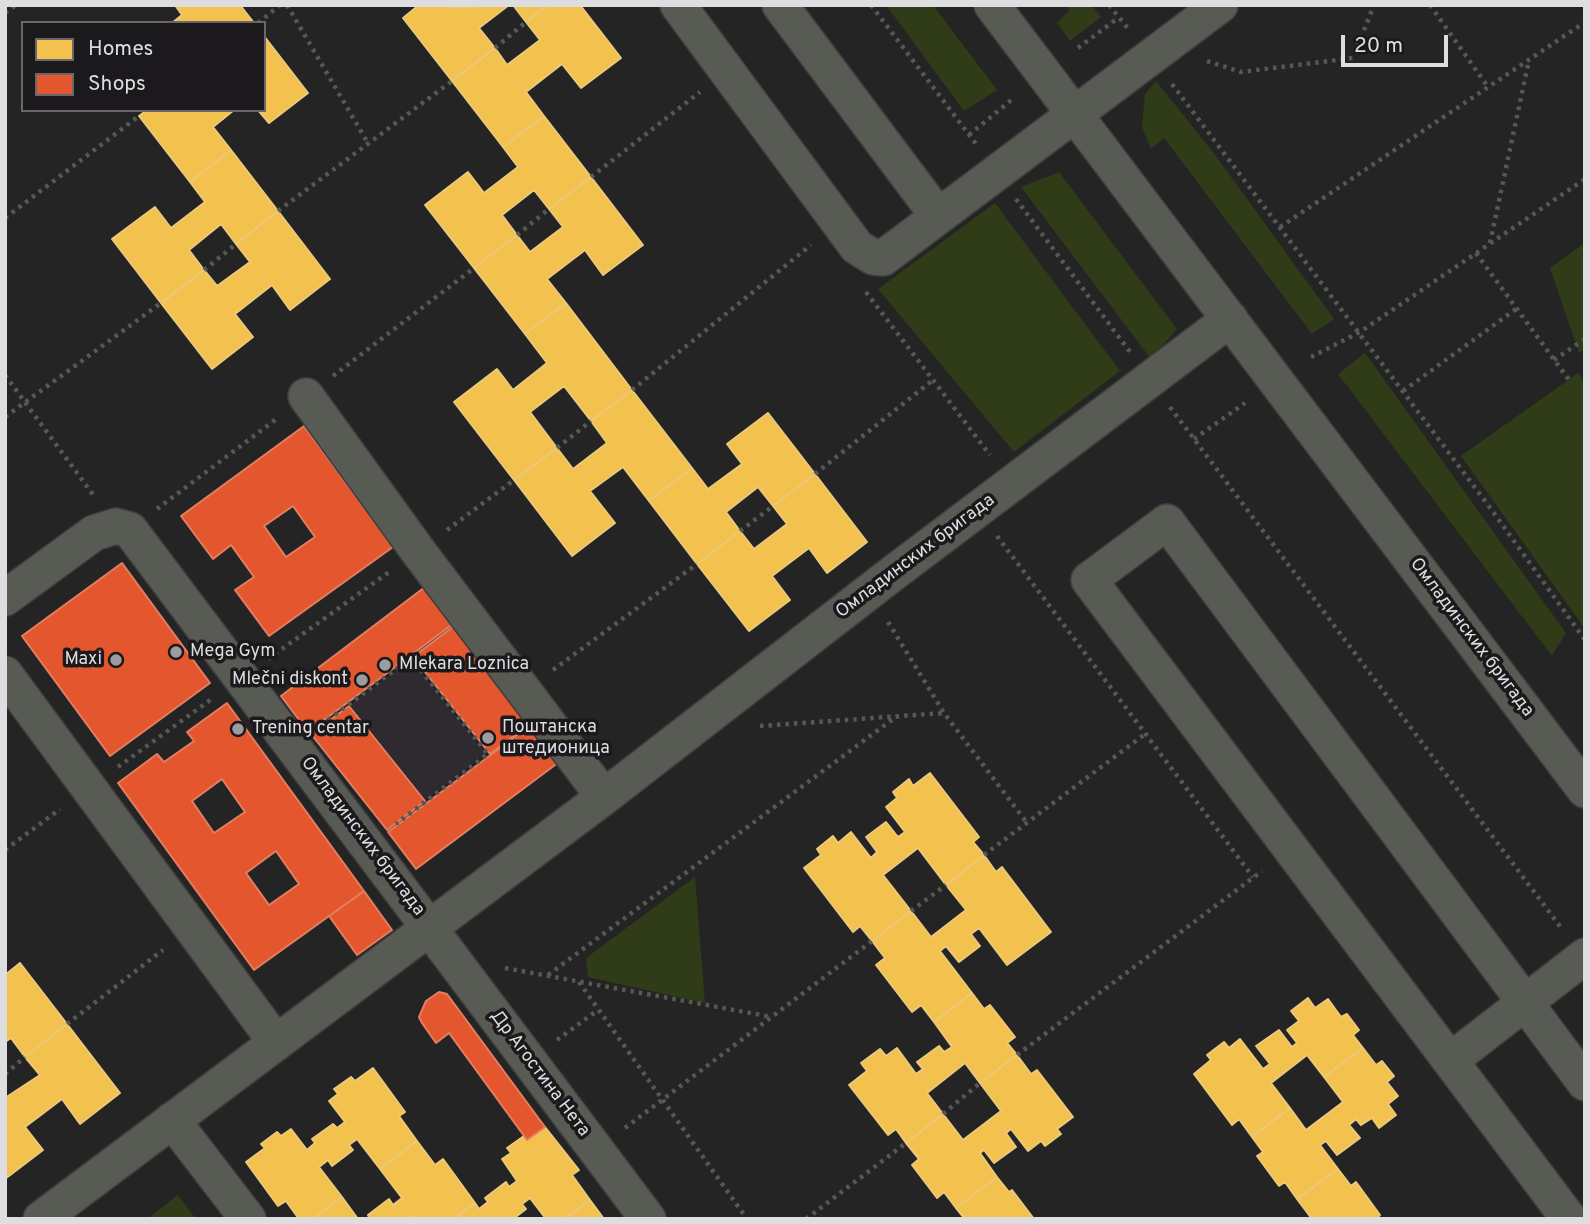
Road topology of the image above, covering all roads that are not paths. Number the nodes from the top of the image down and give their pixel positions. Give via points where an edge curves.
1 (678, 5) edge
2 (780, 5) edge
3 (992, 5) edge
4 (1200, 11) edge
5 (1076, 115) junction
6 (938, 216) junction
7 (1230, 319) junction
8 (306, 396) road end
9 (5, 598) edge
10 (5, 674) edge
11 (1585, 790) edge
12 (604, 797) junction
13 (430, 929) junction
14 (1584, 956) edge
15 (1525, 1002) junction
16 (275, 1041) junction
17 (1451, 1060) junction
18 (1585, 1083) edge
19 (172, 1121) junction
20 (41, 1219) edge
21 (248, 1219) edge
22 (648, 1219) edge
23 (1569, 1219) edge

1 - 6 street via 865,253 883,258
2 - 6 street
3 - 5 street, Омладинских бригада
4 - 5 street via 1156,54
5 - 6 street
5 - 7 street, Омладинских бригада
7 - 11 street, Омладинских бригада
7 - 12 street, Омладинских бригада
8 - 12 street
9 - 13 street, Омладинских бригада via 94,533 123,528
10 - 16 street
12 - 13 street, Омладинских бригада
13 - 16 street, Омладинских бригада
13 - 22 street, Др Агостина Нета
14 - 15 street
15 - 17 street
15 - 17 street via 1167,522 1088,580
15 - 18 street
16 - 19 street, Омладинских бригада
17 - 23 street
19 - 20 street
19 - 21 street

